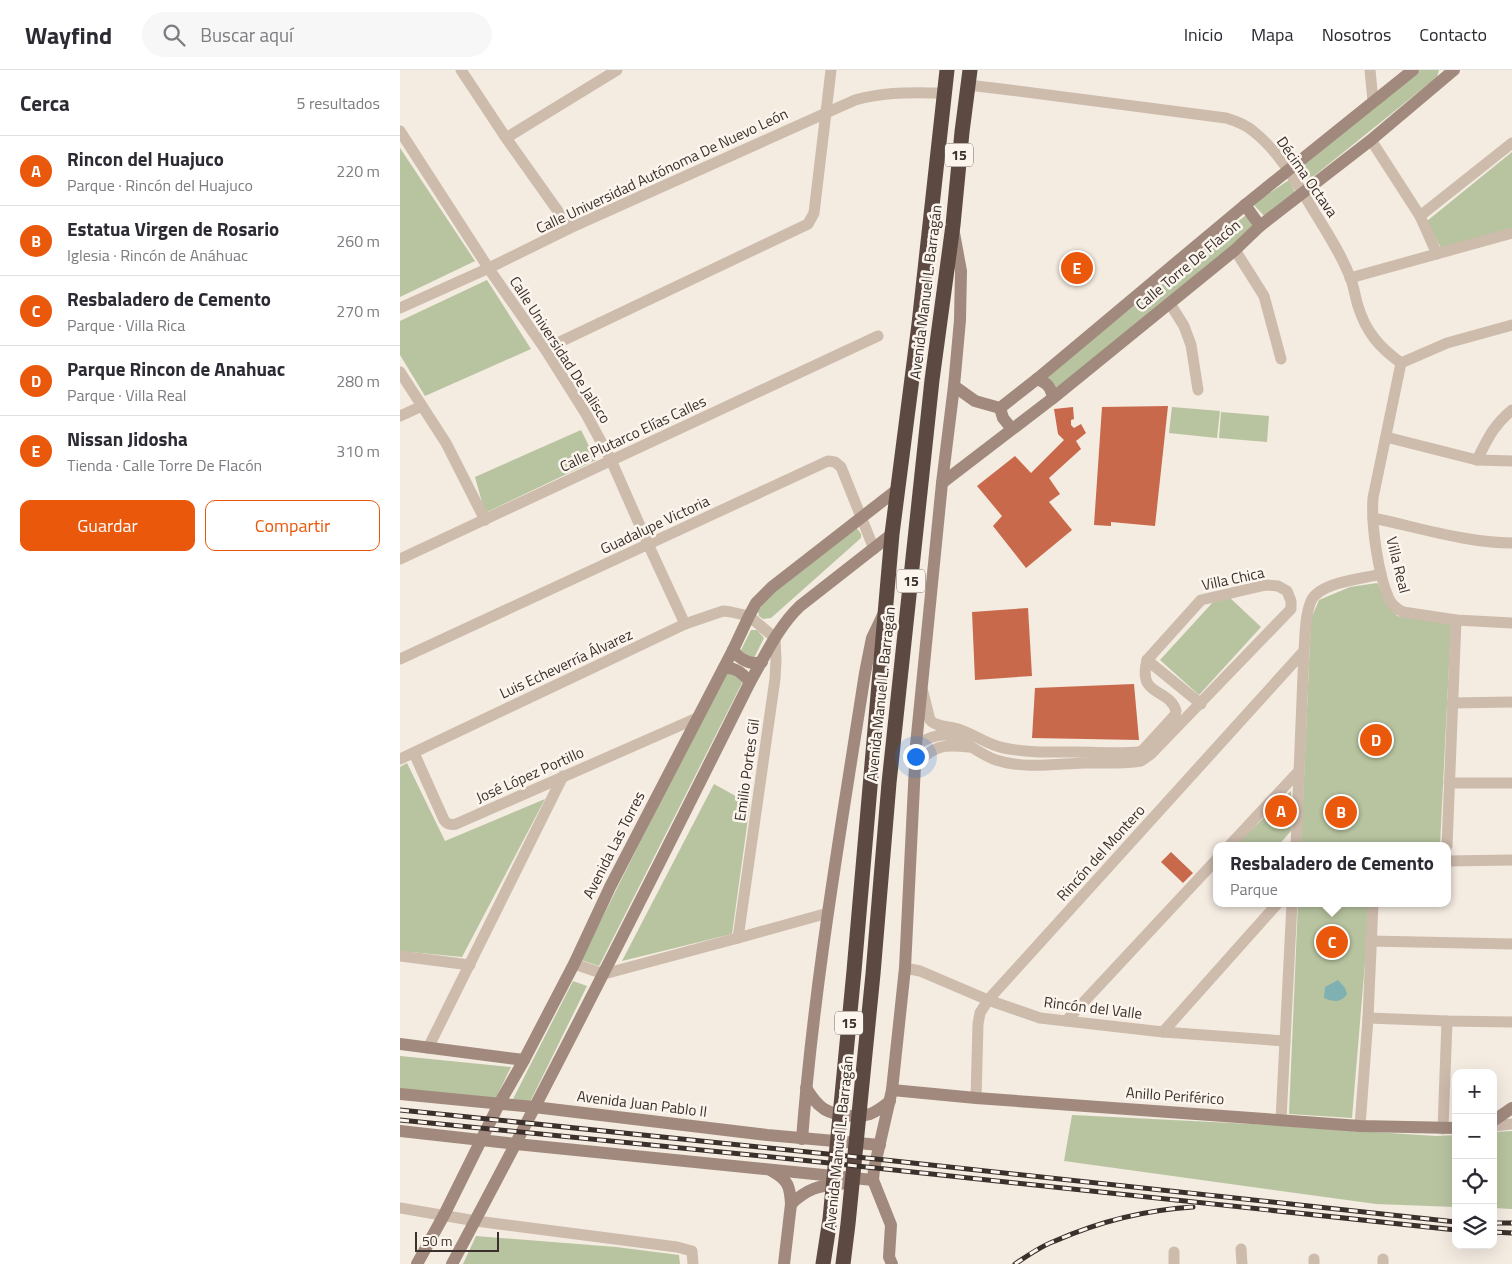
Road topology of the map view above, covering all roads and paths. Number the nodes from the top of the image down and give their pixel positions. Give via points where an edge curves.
1 (461, 70) edge
2 (617, 70) edge
3 (830, 70) edge
4 (947, 70) edge
5 (970, 70) edge
6 (1370, 70) edge
7 (1413, 70) edge
8 (1448, 72) edge
9 (968, 85) junction
10 (944, 94) junction
11 (1373, 101) junction
12 (826, 112) junction
13 (400, 131) edge
14 (506, 138) junction
15 (1370, 140) junction
16 (1512, 143) edge
17 (1288, 171) junction
18 (1303, 194) junction
19 (1246, 205) junction
20 (1420, 216) junction
21 (953, 225) junction
22 (1260, 226) junction
23 (570, 228) junction
24 (1512, 232) edge
25 (1235, 250) junction
26 (1437, 254) junction
27 (489, 268) junction
28 (1350, 278) junction
29 (1169, 302) junction
30 (400, 308) edge
31 (1512, 325) edge
32 (878, 336) dead end
33 (545, 349) junction
34 (1281, 359) dead end
35 (1401, 363) junction
36 (400, 372) edge
37 (1037, 379) junction
38 (954, 386) junction
39 (1198, 390) dead end
40 (1053, 398) junction
41 (422, 406) junction
42 (1000, 408) junction
43 (1512, 410) edge
44 (400, 416) edge
45 (1012, 428) junction
46 (1386, 437) junction
47 (610, 460) junction
48 (1477, 460) junction
49 (1512, 461) edge
50 (942, 483) junction
51 (898, 489) junction
52 (860, 518) junction
53 (1372, 518) junction
54 (484, 520) junction
55 (892, 534) junction
56 (1512, 543) edge
57 (648, 544) junction
58 (874, 549) junction
59 (400, 559) edge
60 (1381, 574) junction
61 (886, 610) junction
62 (749, 616) junction
63 (1456, 620) junction
64 (1512, 623) edge
65 (685, 624) junction
66 (775, 638) junction
67 (734, 650) junction
68 (1304, 651) junction
69 (400, 659) edge
70 (1147, 660) junction
71 (762, 662) junction
72 (724, 668) junction
73 (750, 682) junction
74 (922, 684) junction
75 (1512, 702) edge
76 (1452, 703) junction
77 (1201, 704) junction
78 (697, 718) junction
79 (916, 745) junction
80 (971, 748) junction
81 (1018, 750) junction
82 (414, 753) junction
83 (1141, 756) junction
84 (400, 759) edge
85 (915, 764) junction
86 (1020, 764) junction
87 (1298, 772) junction
88 (563, 776) junction
89 (1449, 783) junction
90 (1512, 783) edge
91 (1233, 842) edge
92 (1296, 842) edge
93 (1447, 842) edge
94 (1512, 860) edge
95 (1451, 861) edge
96 (1213, 863) edge
97 (1274, 907) edge
98 (1292, 907) edge
99 (1373, 907) edge
100 (828, 913) junction
101 (738, 938) junction
102 (1370, 941) junction
103 (1512, 944) edge
104 (400, 956) edge
105 (574, 964) junction
106 (470, 965) junction
107 (905, 968) junction
108 (604, 974) junction
109 (988, 1000) junction
110 (1368, 1018) junction
111 (1447, 1021) junction
112 (1066, 1022) junction
113 (1512, 1022) edge
114 (1163, 1032) junction
115 (1285, 1041) junction
116 (400, 1044) edge
117 (428, 1048) junction
118 (524, 1060) junction
119 (806, 1088) junction
120 (400, 1094) edge
121 (891, 1095) junction
122 (976, 1098) junction
123 (499, 1104) junction
124 (534, 1107) junction
125 (1512, 1108) edge
126 (1497, 1118) edge
127 (1281, 1120) junction
128 (1512, 1124) edge
129 (1360, 1126) junction
130 (1497, 1126) edge
131 (1449, 1129) edge
132 (400, 1131) edge
133 (802, 1139) junction
134 (480, 1140) junction
135 (516, 1144) junction
136 (880, 1145) junction
137 (772, 1171) junction
138 (873, 1180) junction
139 (878, 1193) junction
140 (791, 1204) junction
141 (400, 1208) edge
142 (444, 1215) junction
143 (476, 1221) junction
144 (1241, 1250) dead end
145 (1174, 1252) dead end
146 (417, 1264) edge
147 (452, 1264) edge
148 (693, 1264) edge
149 (784, 1264) edge
150 (823, 1264) edge
151 (843, 1264) edge
152 (892, 1264) edge
153 (1174, 1264) edge
154 (1242, 1264) edge

1 - 14 street
2 - 14 street
3 - 12 street
4 - 10 highway, Avenida Manuel L. Barragán / 15
5 - 9 highway, Avenida Manuel L. Barragán / 15
6 - 11 street
7 - 11 street, Calle Torre De Flacón
8 - 15 street, Calle Torre De Flacón
9 - 17 street, Décima Octava via 1226,118 1254,132
9 - 21 highway, Avenida Manuel L. Barragán / 15
10 - 12 street, Calle Universidad Autónoma De Nuevo León via 901,92 874,95
10 - 51 highway, Avenida Manuel L. Barragán / 15
11 - 17 street, Calle Torre De Flacón
12 - 23 street, Calle Universidad Autónoma De Nuevo León
12 - 33 street via 814,213 808,224
13 - 27 street, Calle Universidad De Jalisco
14 - 23 street
15 - 18 street, Calle Torre De Flacón
15 - 20 street
16 - 20 street
17 - 18 street, Décima Octava
17 - 19 street, Calle Torre De Flacón
18 - 22 street, Calle Torre De Flacón
18 - 28 street, Décima Octava via 1338,251
19 - 22 street
19 - 37 street, Calle Torre De Flacón
20 - 26 street
21 - 38 street via 961,271
21 - 151 highway, Avenida Manuel L. Barragán / 15 via 931,390 889,783
22 - 25 street, Calle Torre De Flacón
23 - 27 street, Calle Universidad Autónoma De Nuevo León
24 - 26 street
25 - 29 street, Calle Torre De Flacón
25 - 34 street via 1264,296
26 - 28 street
27 - 30 street, Calle Universidad Autónoma De Nuevo León
27 - 33 street, Calle Universidad De Jalisco
28 - 35 street, Décima Octava via 1371,335 1385,352
29 - 39 street via 1184,326 1191,346
29 - 40 street, Calle Torre De Flacón
31 - 35 street via 1447,343
32 - 47 street, Calle Plutarco Elías Calles
33 - 47 street, Calle Universidad De Jalisco via 586,414
35 - 46 street, Villa Real
36 - 41 street
37 - 40 street via 1050,387
37 - 42 street, Calle Torre De Flacón
38 - 42 street via 975,401
38 - 50 street
40 - 45 street, Calle Torre De Flacón
41 - 44 street
41 - 54 street via 446,443
42 - 45 street via 1003,418
43 - 48 street via 1489,436
45 - 50 street, Calle Torre De Flacón
46 - 48 street
46 - 53 street, Villa Real
47 - 54 street, Calle Plutarco Elías Calles
47 - 57 street, Calle Universidad De Jalisco
48 - 49 street
50 - 74 street
51 - 52 street, Avenida Las Torres
51 - 55 highway, Avenida Manuel L. Barragán / 15
52 - 57 street, Guadalupe Victoria via 841,467 828,461
52 - 58 street, Guadalupe Victoria
52 - 62 street, Avenida Las Torres via 772,587 756,603
53 - 56 street via 1460,537
53 - 60 street, Villa Real
54 - 59 street, Calle Plutarco Elías Calles
55 - 58 street
55 - 61 highway, Avenida Manuel L. Barragán / 15
57 - 65 street, Calle Universidad De Jalisco
57 - 69 street, Guadalupe Victoria
58 - 66 street via 800,606
60 - 63 street, Villa Real via 1390,600 1398,610
60 - 68 street via 1327,586 1315,596 1309,609
61 - 100 street via 868,654
61 - 150 highway, Avenida Manuel L. Barragán / 15 via 830,1219
62 - 65 street, Luis Echeverría Álvarez via 723,611
62 - 66 street
62 - 67 street, Avenida Las Torres
63 - 64 street
63 - 76 street
65 - 82 street, Luis Echeverría Álvarez
66 - 71 street
66 - 101 street, Emilio Portes Gil via 775,679
67 - 71 street via 750,663
67 - 72 street, Avenida Las Torres
68 - 87 street
68 - 109 street, Rincón del Montero
70 - 77 street
70 - 77 street, Villa Chica via 1201,600 1266,585 1287,591 1291,610
70 - 83 street via 1146,682 1176,711
71 - 73 street
72 - 73 street via 741,672
72 - 78 street, Avenida Las Torres
73 - 108 street
74 - 79 street
74 - 81 street via 933,724 949,726 1004,748
75 - 76 street
76 - 89 street
77 - 83 street, Villa Chica via 1151,754
78 - 88 street, José López Portillo
78 - 105 street, Avenida Las Torres
79 - 80 street via 945,735
79 - 85 street
80 - 85 street via 937,748
80 - 86 street via 994,760
81 - 83 street
81 - 86 street
82 - 84 street, Luis Echeverría Álvarez
82 - 88 street, José López Portillo via 444,820 450,825
83 - 86 street via 1134,762
85 - 107 street
87 - 91 street
87 - 92 street
88 - 106 street
89 - 90 street
89 - 93 street
94 - 95 street
96 - 112 street
97 - 114 street
98 - 115 street
99 - 102 street
100 - 101 street
100 - 119 street
101 - 108 street
102 - 103 street
102 - 110 street
104 - 106 street
105 - 108 street
105 - 118 street, Avenida Las Torres
106 - 117 street
107 - 109 street, Rincón del Valle
107 - 121 street
108 - 124 street
109 - 112 street, Rincón del Valle via 1040,1018
109 - 122 street, Rincón del Montero via 978,1024
110 - 111 street
110 - 129 street
111 - 113 street
111 - 131 street
112 - 114 street, Rincón del Valle
114 - 115 street, Rincón del Valle
115 - 127 street
116 - 117 street
117 - 118 street
118 - 123 street, Avenida Las Torres
119 - 121 street via 823,1109 849,1116 872,1113 881,1108
119 - 133 street
120 - 123 street, Avenida Juan Pablo II
121 - 122 street, Anillo Periférico
121 - 136 street
122 - 127 street, Anillo Periférico
123 - 124 street, Avenida Juan Pablo II
123 - 134 street, Avenida Las Torres
124 - 133 street, Avenida Juan Pablo II
124 - 135 street
125 - 126 street
127 - 129 street, Anillo Periférico
128 - 130 street
129 - 131 street, Anillo Periférico
132 - 134 street
133 - 136 street, Avenida Juan Pablo II
134 - 135 street
134 - 142 street, Avenida Las Torres
135 - 137 street
135 - 143 street
136 - 138 street
137 - 138 street
137 - 140 street via 786,1182
138 - 139 street
139 - 140 street via 862,1184 835,1184 814,1188
139 - 152 street via 892,1226 889,1257
140 - 149 street
141 - 142 street
142 - 143 street
142 - 146 street, Avenida Las Torres
143 - 147 street
143 - 148 street via 677,1247 692,1251
144 - 154 street
145 - 153 street

